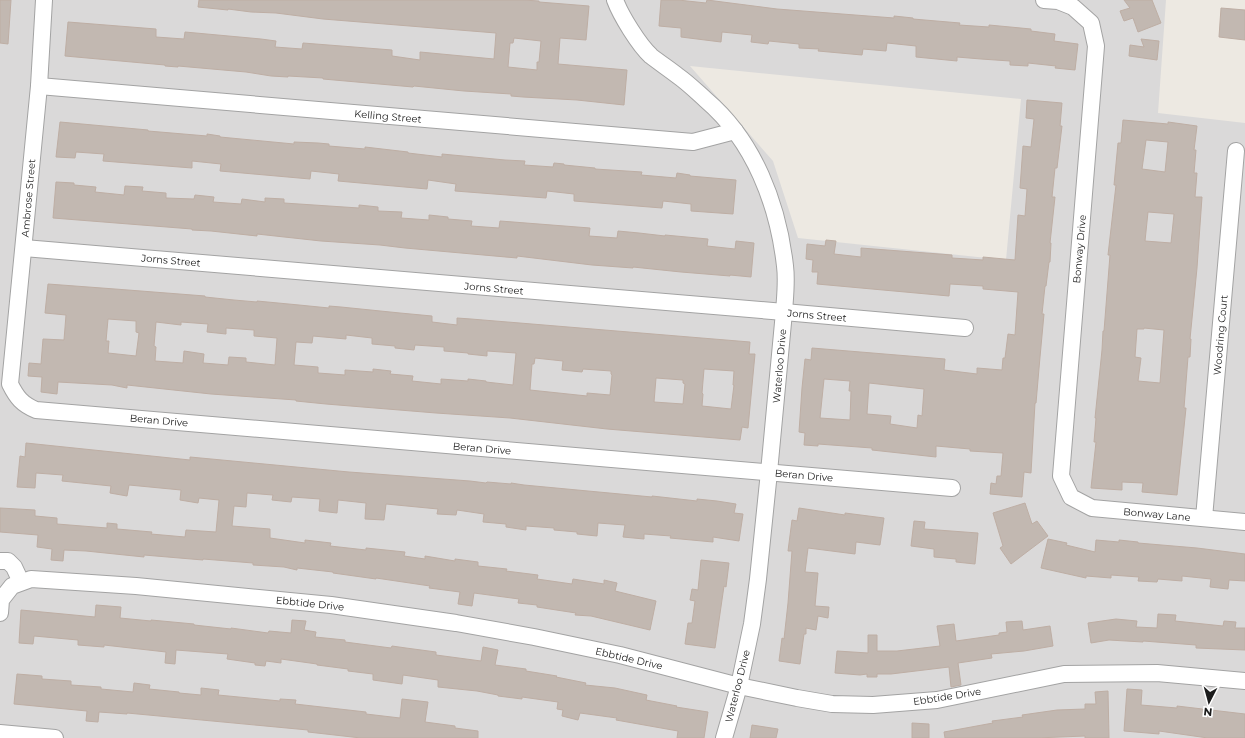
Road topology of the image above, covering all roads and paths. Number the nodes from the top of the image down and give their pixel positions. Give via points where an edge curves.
1 (44, 0) edge
2 (615, 0) edge
3 (1044, 0) edge
4 (39, 86) junction
5 (735, 131) junction
6 (1236, 151) dead end
7 (24, 248) junction
8 (784, 312) junction
9 (965, 328) dead end
10 (16, 396) joint
11 (769, 472) junction
12 (952, 488) dead end
13 (1071, 497) joint
14 (1204, 518) junction
15 (1245, 522) edge
16 (0, 561) edge
17 (10, 588) edge
18 (0, 613) edge
19 (1245, 681) edge
20 (739, 686) junction
21 (0, 733) edge
22 (55, 738) edge
23 (724, 738) edge

1 - 4 street, Ambrose Street
2 - 5 street, Waterloo Drive via 633,33 650,55 708,101
3 - 13 street, Bonway Drive via 1058,1 1073,7 1091,24 1096,46 1061,476
4 - 5 street, Kelling Street via 693,142
4 - 7 street, Ambrose Street
5 - 8 street, Waterloo Drive via 754,161 777,222 785,267
6 - 14 street, Woodring Court
7 - 8 street, Jorns Street
7 - 10 street, Ambrose Street via 10,384
8 - 9 street, Jorns Street
8 - 11 street, Waterloo Drive
10 - 11 street, Beran Drive via 36,410
11 - 12 street, Beran Drive
11 - 20 street, Waterloo Drive via 752,624
13 - 14 street, Bonway Lane via 1092,508
14 - 15 street, Bonway Lane
16 - 17 street via 8,561 14,567
17 - 18 street via 1,600
17 - 20 street, Ebbtide Drive via 32,579 39,579 330,605 534,637 620,655
19 - 20 street, Ebbtide Drive via 1157,673 1064,674 937,700 873,705 832,704
20 - 23 street, Waterloo Drive
21 - 22 street

